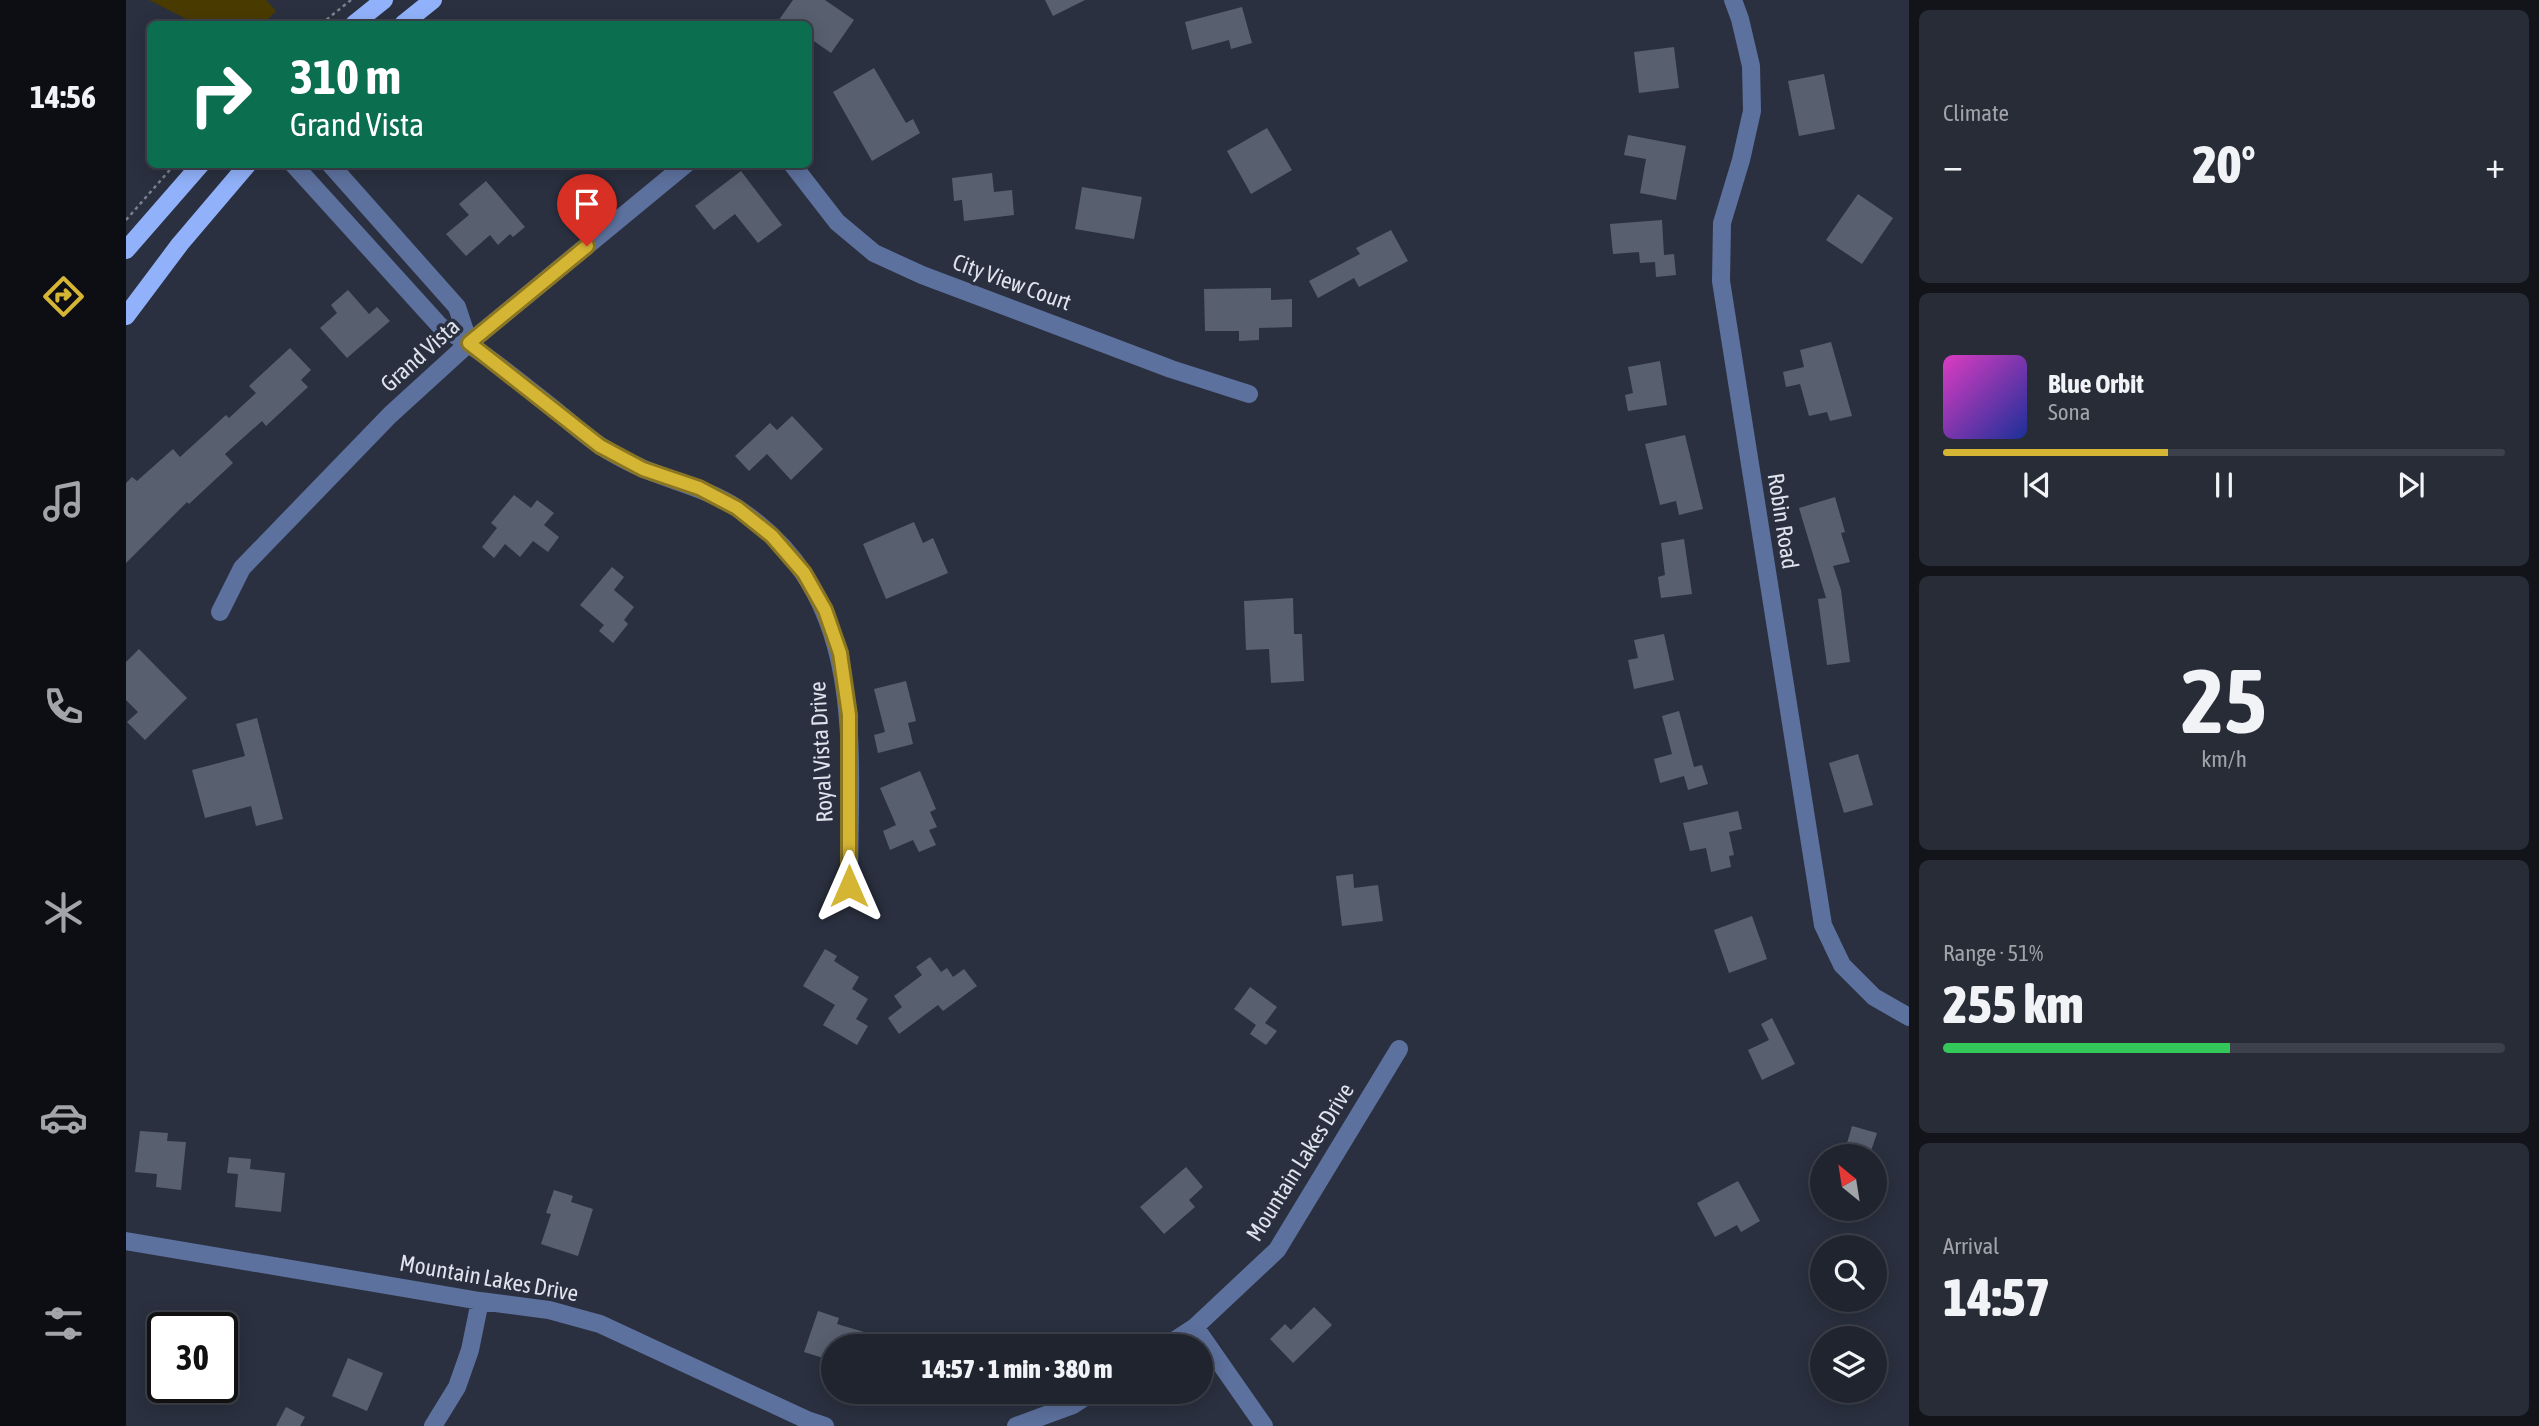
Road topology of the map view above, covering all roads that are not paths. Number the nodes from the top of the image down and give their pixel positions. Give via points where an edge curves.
1 (384, 0) edge
2 (433, 0) edge
3 (1732, 0) edge
4 (358, 21) edge
5 (407, 21) edge
6 (198, 168) edge
7 (245, 168) edge
8 (297, 168) edge
9 (334, 168) edge
10 (681, 168) edge
11 (795, 168) edge
12 (400, 243) junction
13 (126, 250) edge
14 (380, 261) junction
15 (126, 316) edge
16 (469, 343) junction
17 (1249, 394) dead end
18 (220, 612) dead end
19 (849, 886) dead end
20 (1909, 1017) edge
21 (1399, 1049) dead end
22 (126, 1241) edge
23 (480, 1301) junction
24 (1195, 1327) junction
25 (1184, 1334) edge
26 (1074, 1404) edge
27 (433, 1426) edge
28 (825, 1426) edge
29 (1016, 1426) edge
30 (1264, 1426) edge

1 - 4 main road
2 - 5 main road
3 - 20 street, Robin Road via 1751,66 1752,111 1722,223 1721,281 1823,925 1842,965 1874,997
6 - 13 main road
7 - 15 main road
8 - 14 street, Royal Vista Drive
9 - 12 street
10 - 16 street, Grand Vista
11 - 17 street, City View Court via 837,222 874,253 1171,369
12 - 14 street
12 - 16 street via 457,307
14 - 16 street, Royal Vista Drive via 440,326
16 - 18 street, Grand Vista via 390,415 242,568
16 - 19 street, Royal Vista Drive via 600,446 737,508 772,536 804,573 825,610 840,653 849,715
21 - 24 street, Mountain Lakes Drive via 1277,1251
22 - 23 street, Mountain Lakes Drive
23 - 27 street via 457,1387
23 - 28 street, Mountain Lakes Drive via 549,1310 600,1324
24 - 25 street, Mountain Lakes Drive
24 - 30 street
26 - 29 street

